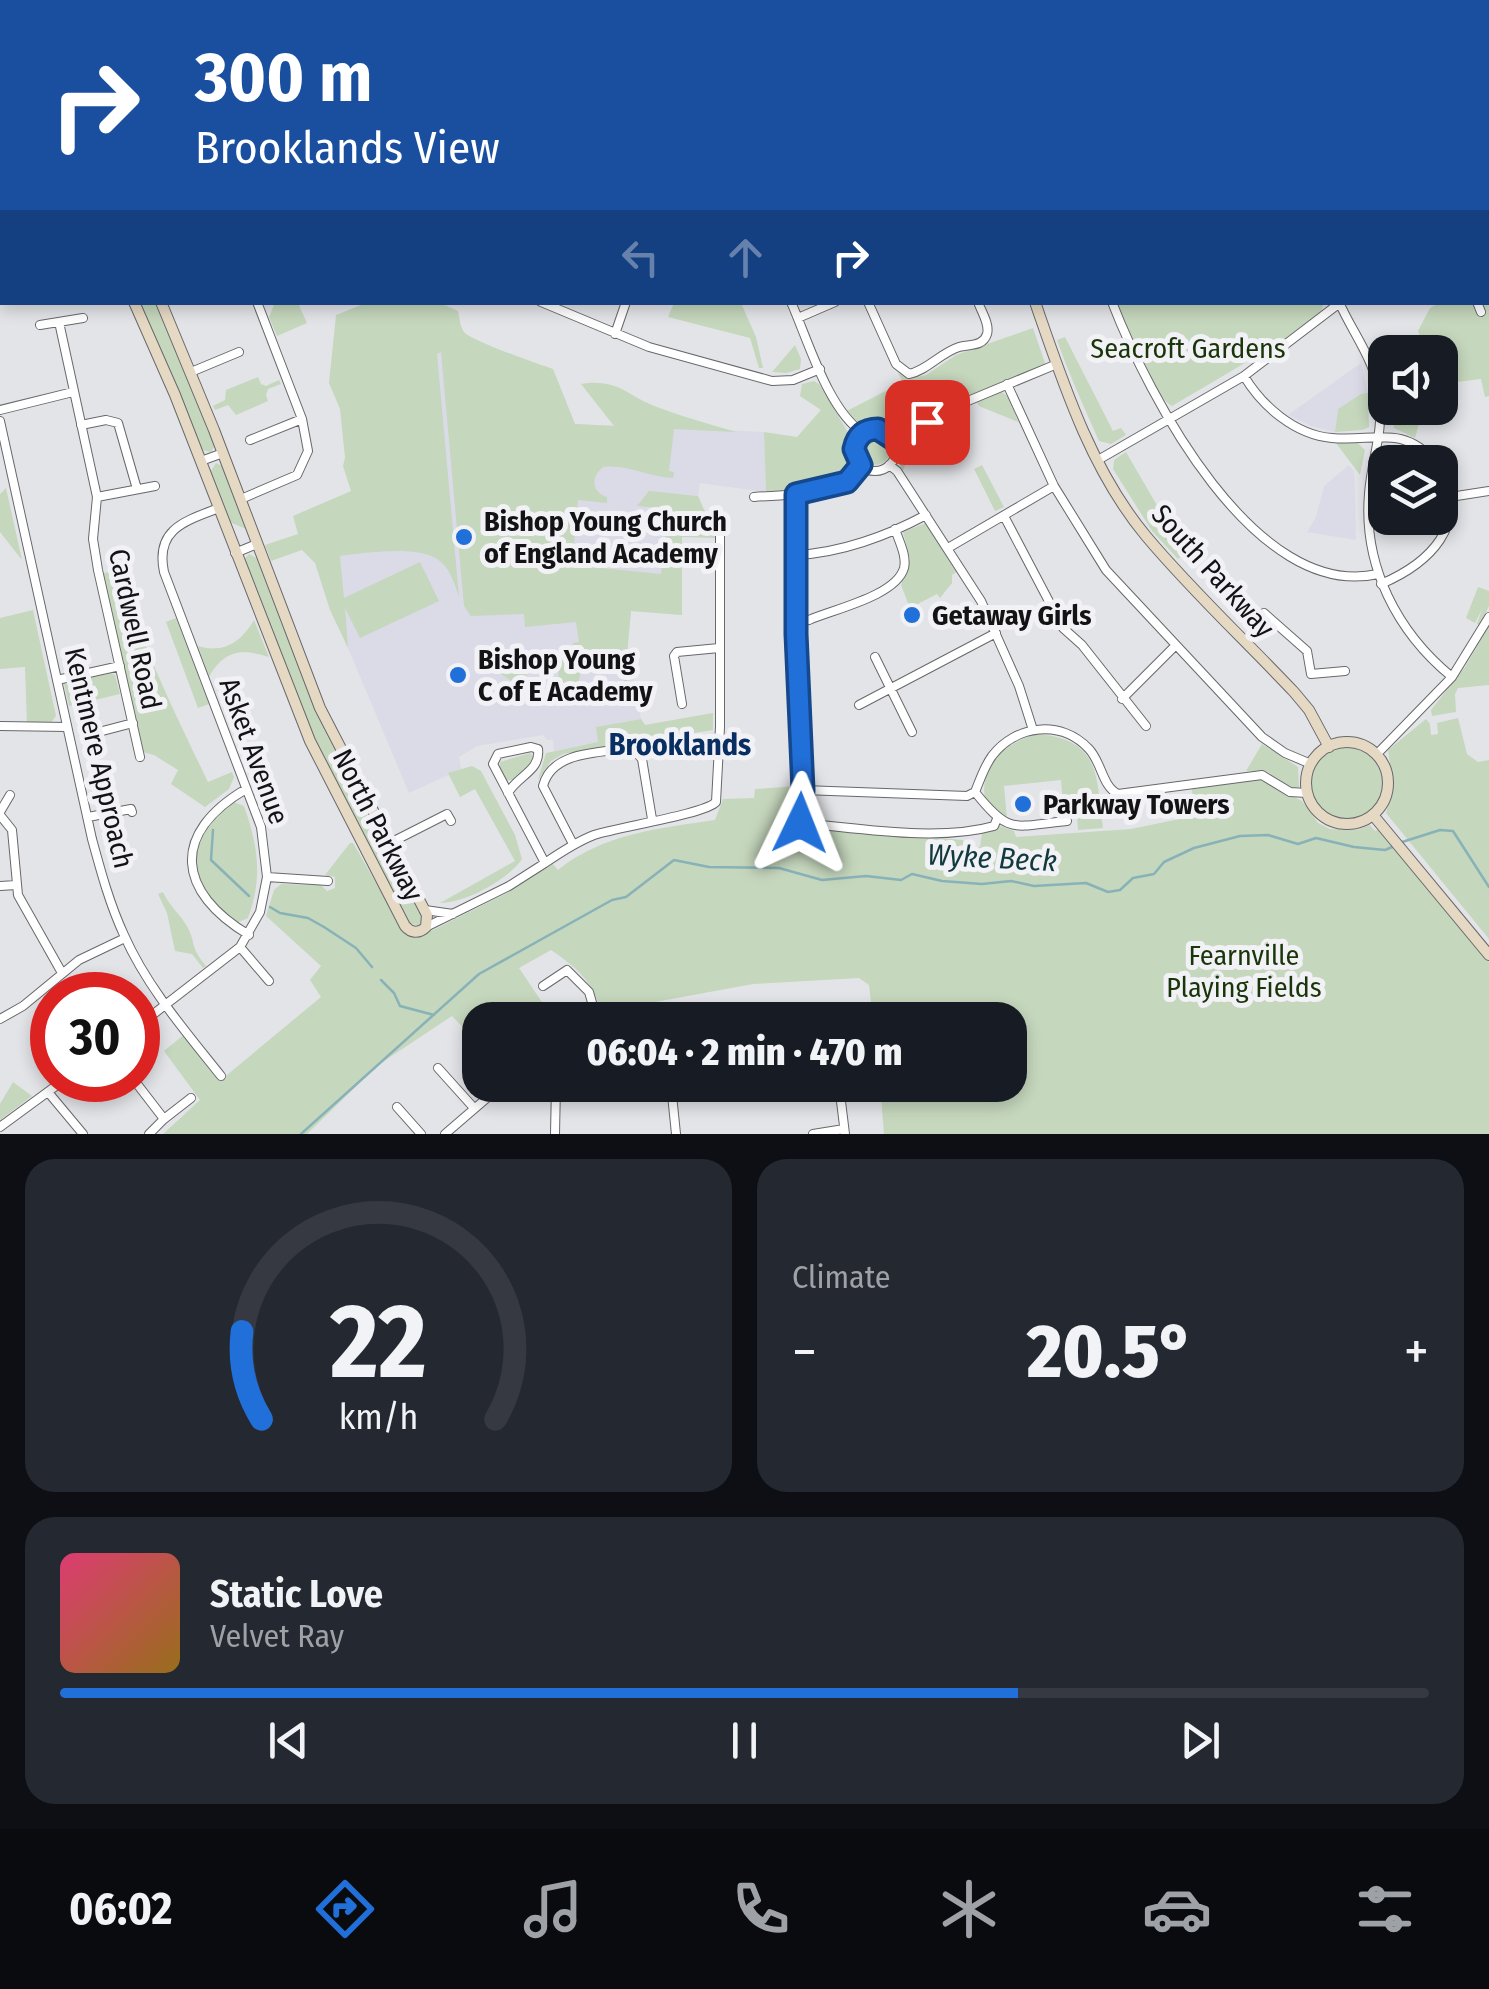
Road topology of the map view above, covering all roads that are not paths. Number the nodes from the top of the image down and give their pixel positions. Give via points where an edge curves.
1 (135, 305) edge
2 (162, 305) edge
3 (261, 305) edge
4 (548, 305) edge
5 (625, 305) edge
6 (792, 305) edge
7 (828, 305) edge
8 (869, 305) edge
9 (979, 305) edge
10 (1036, 305) edge
11 (1113, 305) edge
12 (1334, 305) edge
13 (1338, 305) edge
14 (1478, 305) edge
15 (1482, 312) dead end
16 (83, 318) dead end
17 (798, 318) junction
18 (59, 322) junction
19 (40, 325) dead end
20 (614, 334) junction
21 (239, 352) dead end
22 (1057, 364) junction
23 (820, 369) junction
24 (192, 372) junction
25 (1244, 376) junction
26 (1007, 384) junction
27 (74, 392) junction
28 (0, 410) edge
29 (302, 420) junction
30 (1168, 420) junction
31 (0, 421) edge
32 (82, 425) junction
33 (863, 433) junction
34 (1379, 436) junction
35 (247, 439) dead end
36 (893, 439) junction
37 (1415, 445) edge
38 (223, 453) junction
39 (1098, 460) junction
40 (201, 462) junction
41 (861, 465) junction
42 (889, 465) junction
43 (156, 485) dead end
44 (1054, 486) junction
45 (137, 489) junction
46 (1489, 491) edge
47 (796, 494) junction
48 (1458, 496) edge
49 (754, 497) dead end
50 (96, 498) junction
51 (241, 500) junction
52 (219, 508) junction
53 (926, 514) junction
54 (1004, 516) junction
55 (895, 529) junction
56 (720, 535) dead end
57 (1443, 535) edge
58 (257, 544) junction
59 (948, 548) junction
60 (235, 553) junction
61 (796, 556) junction
62 (1380, 579) junction
63 (1489, 617) edge
64 (796, 622) junction
65 (1260, 630) dead end
66 (996, 633) junction
67 (1176, 645) junction
68 (719, 648) junction
69 (876, 657) dead end
70 (120, 666) junction
71 (1345, 670) dead end
72 (1310, 674) junction
73 (1452, 677) junction
74 (57, 680) junction
75 (892, 688) junction
76 (1294, 692) junction
77 (1122, 699) junction
78 (682, 704) dead end
79 (859, 705) dead end
80 (133, 724) junction
81 (0, 726) edge
82 (1146, 726) dead end
83 (67, 727) junction
84 (1033, 730) junction
85 (912, 732) dead end
86 (91, 734) dead end
87 (1329, 747) junction
88 (1376, 755) junction
89 (140, 757) dead end
90 (1311, 764) junction
91 (246, 790) junction
92 (803, 790) junction
93 (975, 792) junction
94 (1307, 793) junction
95 (508, 794) junction
96 (10, 795) dead end
97 (132, 812) dead end
98 (0, 813) edge
99 (1373, 815) junction
100 (90, 816) junction
101 (652, 819) junction
102 (450, 821) dead end
103 (1067, 821) dead end
104 (995, 822) junction
105 (388, 844) junction
106 (573, 844) junction
107 (545, 863) junction
108 (268, 877) junction
109 (328, 882) dead end
110 (16, 885) junction
111 (0, 886) edge
112 (424, 910) junction
113 (453, 914) junction
114 (426, 927) junction
115 (249, 935) junction
116 (125, 938) junction
117 (240, 947) junction
118 (1489, 955) edge
119 (61, 972) edge
120 (63, 972) edge
121 (268, 981) dead end
122 (543, 986) dead end
123 (30, 1000) edge
124 (592, 1002) edge
125 (166, 1006) junction
126 (160, 1010) edge
127 (2, 1014) edge
128 (438, 1068) dead end
129 (220, 1076) dead end
130 (191, 1098) dead end
131 (34, 1102) edge
132 (56, 1102) edge
133 (151, 1102) edge
134 (481, 1102) edge
135 (556, 1102) edge
136 (673, 1102) edge
137 (841, 1102) edge
138 (397, 1107) dead end
139 (474, 1108) junction
140 (164, 1119) junction
141 (0, 1127) edge
142 (844, 1132) edge
143 (83, 1134) edge
144 (150, 1134) edge
145 (421, 1134) edge
146 (445, 1134) edge
147 (556, 1134) edge
148 (676, 1134) edge
149 (813, 1134) edge

1 - 40 street, North Parkway
2 - 24 street, North Parkway
3 - 29 street
4 - 20 street
5 - 20 street
6 - 17 street
7 - 17 street
8 - 9 street via 896,364 908,374 980,343 988,333
10 - 22 street, South Parkway
11 - 30 street
12 - 25 street
13 - 34 street via 1372,362
14 - 15 street
16 - 18 street
17 - 23 street
18 - 19 street
18 - 27 street, Cardwell Road
20 - 23 street via 772,380
21 - 24 street
22 - 26 street
22 - 39 street, South Parkway
23 - 33 street via 852,426
24 - 38 street, North Parkway
25 - 30 street
25 - 34 street via 1274,412 1305,432
26 - 36 street
26 - 44 street
27 - 28 street
27 - 32 street, Cardwell Road
29 - 35 street
29 - 51 street via 308,451 296,475
30 - 39 street
30 - 62 street via 1206,475 1271,545 1323,572
31 - 74 street, Kentmere Approach
32 - 45 street via 118,423
32 - 50 street, Cardwell Road
33 - 36 street via 878,429
33 - 41 street via 854,449
34 - 37 street
34 - 62 street via 1368,514
36 - 42 street
38 - 40 street
38 - 51 street, North Parkway
39 - 76 street, South Parkway via 1145,535
40 - 52 street, North Parkway
41 - 42 street
41 - 47 street via 847,482
42 - 53 street
43 - 45 street
44 - 54 street
44 - 67 street via 1111,576
45 - 50 street
46 - 48 street
47 - 49 street
47 - 61 street
50 - 70 street, Cardwell Road via 93,539
51 - 58 street, North Parkway
52 - 60 street, North Parkway
52 - 91 street, Asket Avenue via 175,528 161,557
53 - 55 street
53 - 59 street
54 - 59 street
54 - 77 street via 1063,628
55 - 61 street via 825,554
55 - 64 street via 904,570 890,589
56 - 68 street
57 - 62 street via 1408,573
58 - 60 street
58 - 105 street, North Parkway via 320,708
59 - 66 street
60 - 114 street, North Parkway via 341,806 405,926 415,932
61 - 64 street
62 - 73 street via 1413,639
63 - 73 street
64 - 92 street
65 - 72 street via 1268,617 1307,651
66 - 75 street
66 - 84 street
67 - 77 street
67 - 90 street via 1262,737
68 - 78 street via 674,656
68 - 101 street via 716,802 708,810
69 - 75 street
70 - 74 street
70 - 80 street, Cardwell Road
71 - 72 street
72 - 76 street
73 - 88 street
74 - 83 street, Kentmere Approach
75 - 79 street
75 - 85 street
76 - 87 street, South Parkway
77 - 82 street
80 - 86 street
80 - 89 street, Cardwell Road
81 - 83 street
83 - 100 street, Kentmere Approach
84 - 93 street via 1002,745
84 - 94 street via 1076,738 1100,764 1110,790 1123,794 1262,775 1290,792
87 - 88 street via 1354,743
87 - 90 street
88 - 99 street via 1387,786
90 - 94 street
91 - 108 street, Asket Avenue via 261,827
91 - 115 street via 207,818 192,860 203,896
92 - 93 street
92 - 104 street via 800,823 935,832 974,831
93 - 104 street
94 - 99 street via 1316,810 1337,823
95 - 95 street via 494,759 538,749 538,760
95 - 107 street
96 - 98 street
97 - 100 street
98 - 110 street via 12,830
99 - 118 street
100 - 116 street, Kentmere Approach
101 - 106 street
101 - 106 street via 642,760 632,748 564,759 543,786
102 - 105 street via 447,814
103 - 104 street
105 - 112 street, North Parkway
106 - 107 street
107 - 113 street
108 - 109 street
108 - 115 street, Asket Avenue
110 - 111 street
110 - 119 street
112 - 113 street
112 - 114 street, North Parkway
113 - 114 street
115 - 117 street, Asket Avenue
116 - 120 street
116 - 125 street, Kentmere Approach
117 - 121 street
117 - 125 street, Asket Avenue
122 - 124 street via 567,970
123 - 127 street
125 - 126 street, Asket Avenue
125 - 129 street, Kentmere Approach
128 - 139 street
130 - 140 street
131 - 141 street
132 - 143 street
133 - 140 street
134 - 139 street
135 - 147 street
136 - 148 street
137 - 142 street
138 - 145 street
139 - 146 street
140 - 144 street
142 - 149 street

